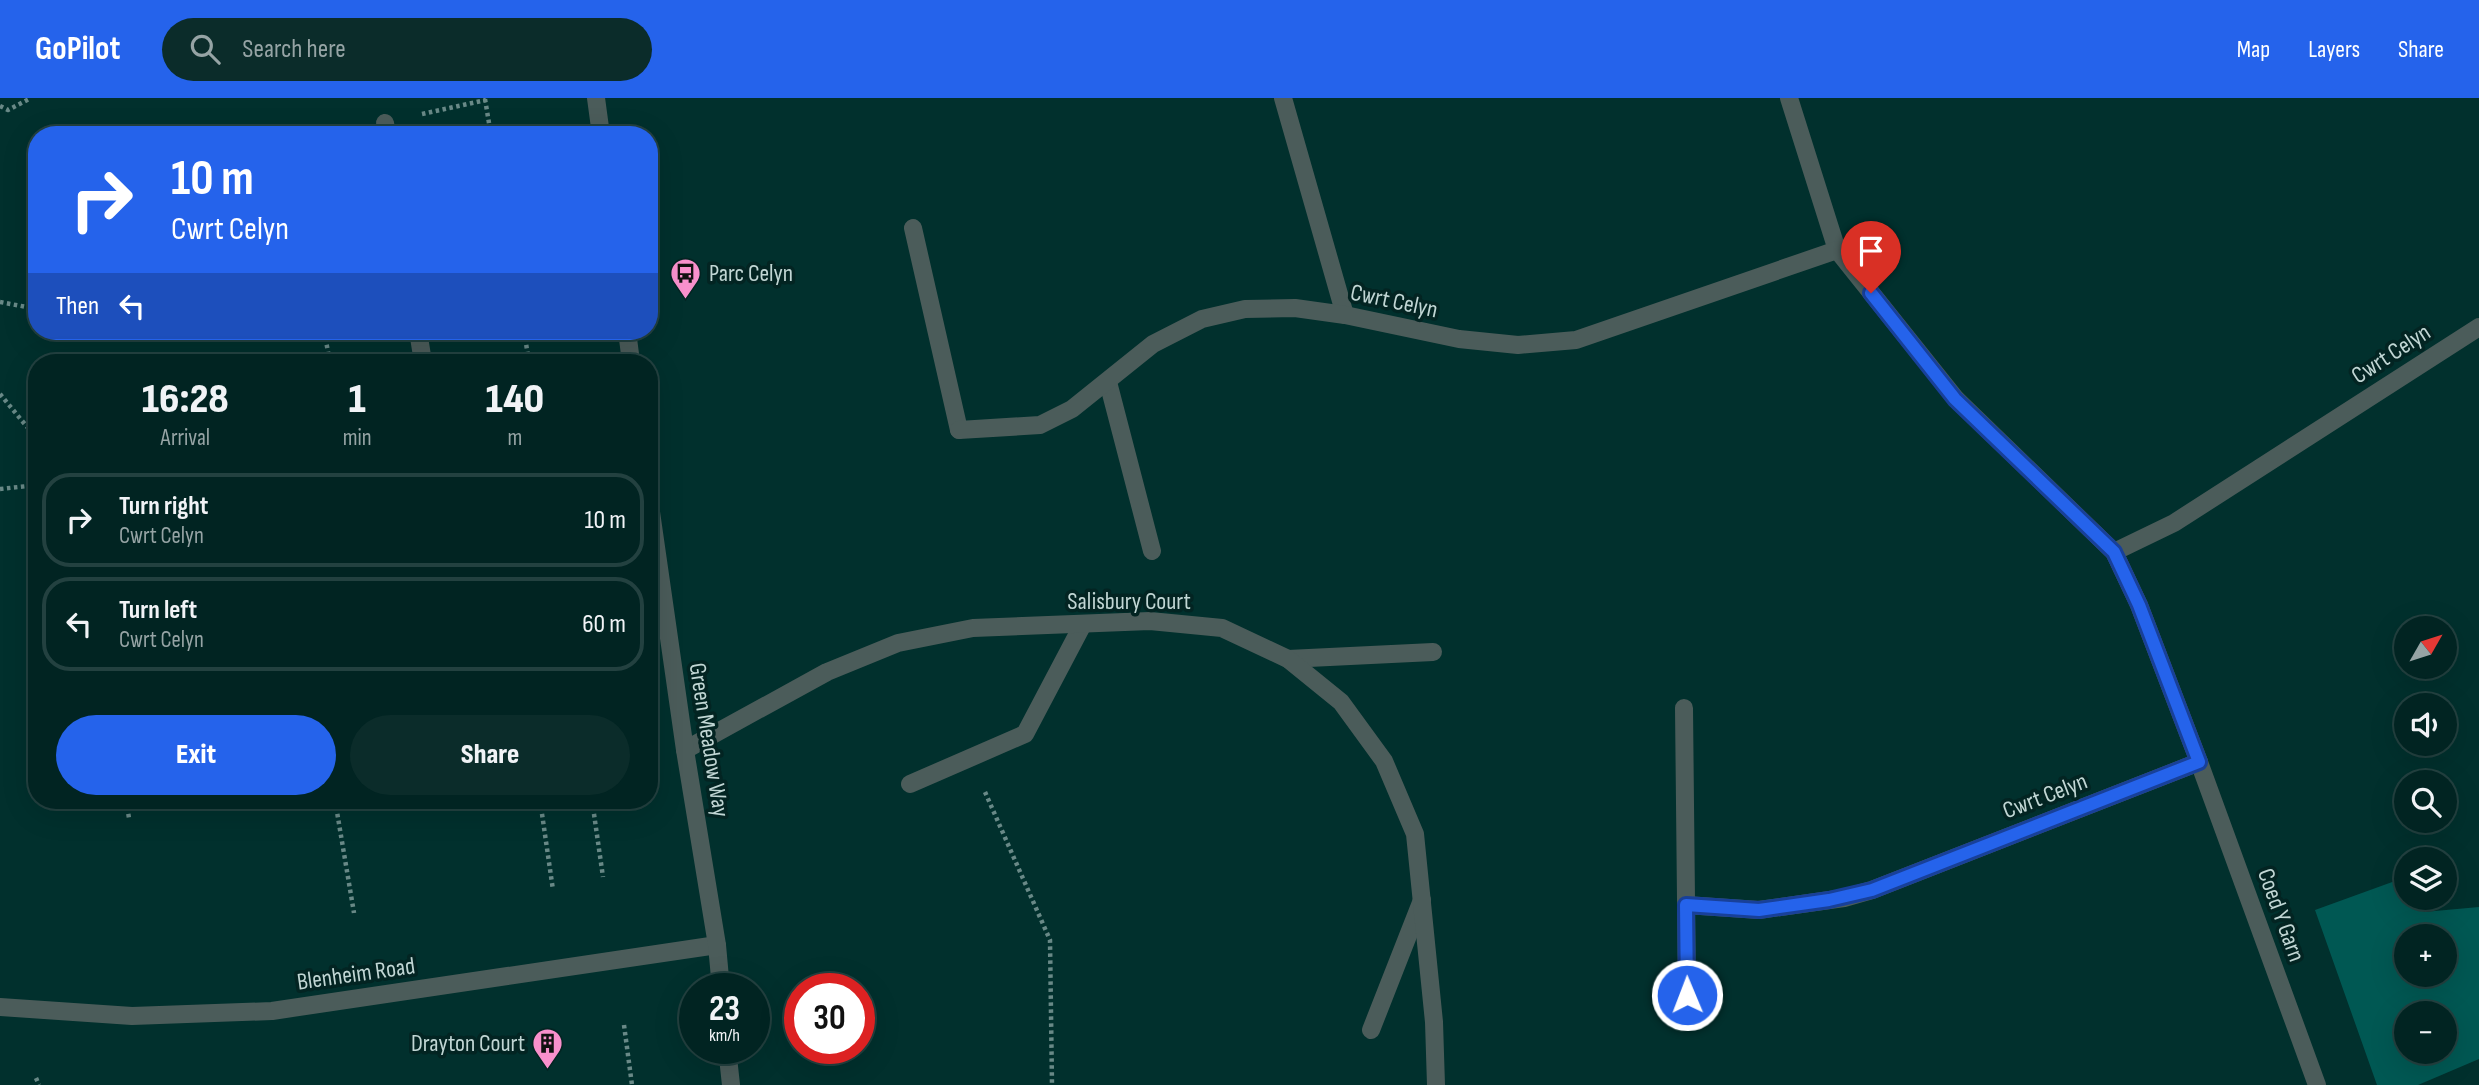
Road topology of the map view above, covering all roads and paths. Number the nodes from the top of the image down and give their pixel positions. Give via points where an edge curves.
1 (31, 98) edge
2 (485, 98) edge
3 (596, 98) edge
4 (1283, 98) edge
5 (1789, 98) edge
6 (0, 106) edge
7 (490, 126) edge
8 (600, 126) edge
9 (913, 228) dead end
10 (1837, 250) junction
11 (0, 302) edge
12 (28, 307) edge
13 (1346, 315) junction
14 (2479, 327) edge
15 (1108, 382) junction
16 (0, 394) edge
17 (28, 428) edge
18 (28, 486) edge
19 (0, 489) edge
20 (1152, 551) dead end
21 (2114, 552) junction
22 (658, 561) edge
23 (1083, 624) junction
24 (1433, 652) dead end
25 (1289, 659) junction
26 (1684, 708) dead end
27 (685, 750) junction
28 (971, 758) junction
29 (2199, 762) junction
30 (910, 784) dead end
31 (128, 809) edge
32 (337, 809) edge
33 (541, 809) edge
34 (593, 809) edge
35 (129, 818) dead end
36 (603, 877) dead end
37 (553, 890) dead end
38 (1422, 900) junction
39 (1686, 905) junction
40 (354, 913) dead end
41 (717, 945) junction
42 (720, 973) edge
43 (1687, 995) dead end
44 (0, 1007) edge
45 (624, 1025) dead end
46 (1371, 1030) dead end
47 (729, 1064) edge
48 (36, 1078) dead end
49 (38, 1085) edge
50 (632, 1085) edge
51 (731, 1085) edge
52 (1052, 1085) edge
53 (1436, 1085) edge
54 (2317, 1085) edge

1 - 6 path via 8,110
2 - 7 path
3 - 8 street
4 - 13 street
5 - 10 street
9 - 15 street, Cwrt Celyn via 960,429 1040,425 1072,409
10 - 13 street, Cwrt Celyn via 1576,340 1518,345 1459,339
10 - 21 street via 1955,399
11 - 12 path
13 - 15 street, Cwrt Celyn via 1295,308 1245,309 1202,319 1153,344
14 - 21 street, Cwrt Celyn via 2174,523
15 - 20 street
16 - 17 path
18 - 19 path
21 - 29 street
22 - 27 street, Green Meadow Way
23 - 25 street, Salisbury Court via 1150,621 1222,628
23 - 27 street, Salisbury Court via 973,628 898,643 827,672
23 - 28 street via 1025,734
24 - 25 street
25 - 38 street, Salisbury Court via 1341,702 1384,761 1416,834
26 - 39 street
27 - 41 street, Green Meadow Way
28 - 30 street
28 - 52 path via 1050,940
29 - 39 street, Cwrt Celyn via 1844,898 1759,910
29 - 54 street, Coed Y Garn
31 - 35 path
32 - 40 path
33 - 37 path
34 - 36 path
38 - 46 street
38 - 53 street, Salisbury Court
39 - 43 street
41 - 42 street, Green Meadow Way
41 - 44 street, Blenheim Road via 272,1011 132,1016
45 - 50 path
47 - 51 street
48 - 49 path

